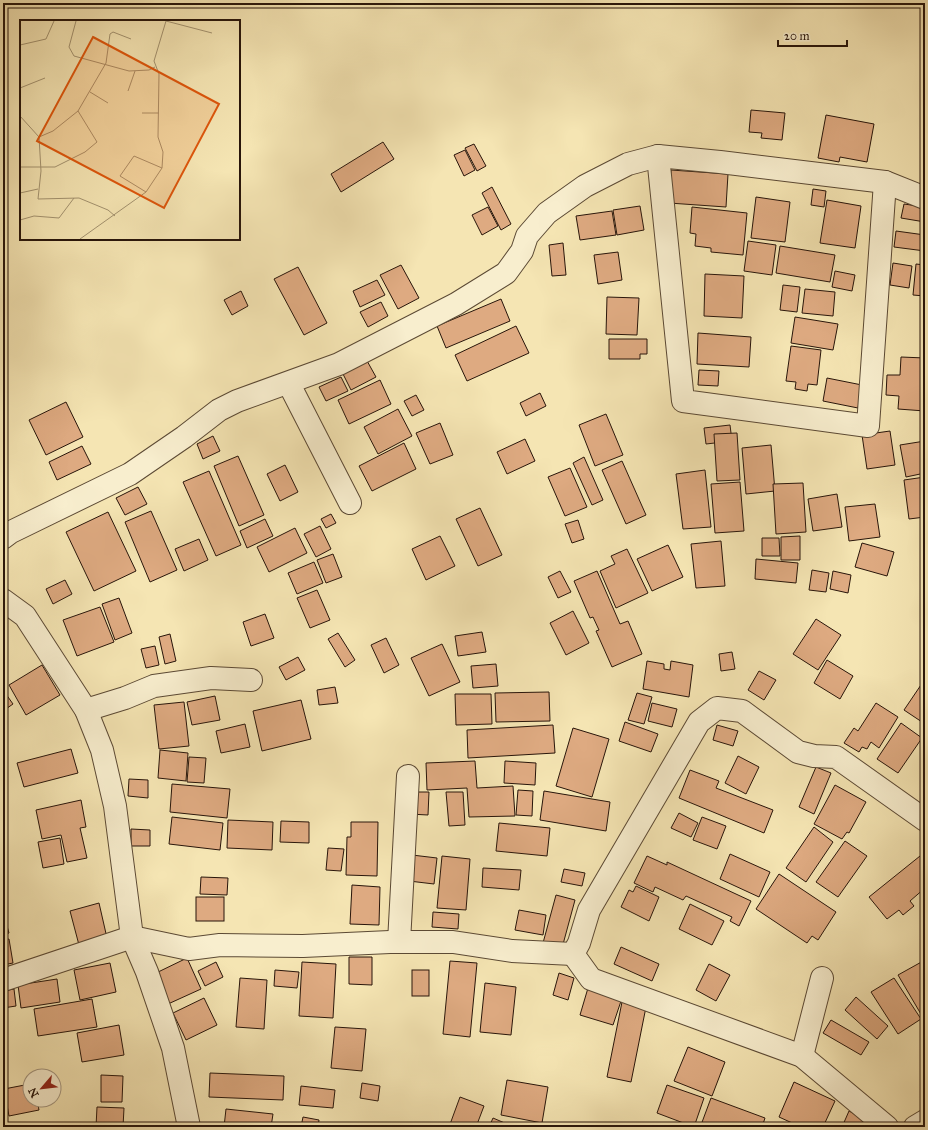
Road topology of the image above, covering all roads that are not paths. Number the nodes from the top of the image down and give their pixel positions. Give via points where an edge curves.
1 (658, 156) junction
2 (885, 182) junction
3 (925, 198) edge
4 (289, 384) junction
5 (350, 503) dead end
6 (3, 538) edge
7 (3, 600) edge
8 (251, 680) dead end
9 (86, 710) junction
10 (408, 776) dead end
11 (925, 820) edge
12 (132, 938) junction
13 (399, 942) junction
14 (573, 954) junction
15 (822, 978) dead end
16 (3, 980) edge
17 (802, 1056) junction
18 (925, 1122) edge
19 (189, 1127) edge
20 (887, 1127) edge
21 (915, 1127) edge

1 - 2 street
1 - 2 street via 683,401 868,426
1 - 4 street via 628,164 585,186 547,213 527,236 522,251 506,273 481,289 339,364
2 - 3 street
4 - 5 street
4 - 6 street via 237,401 219,410 130,474
7 - 9 street via 25,616
8 - 9 street via 211,678 154,686
9 - 12 street via 102,750 115,806
10 - 13 street
11 - 14 street via 836,757 798,752 742,711 717,708 700,722 589,910
12 - 13 street via 189,949 220,945 303,946
12 - 16 street
12 - 19 street via 147,972 172,1048
13 - 14 street via 453,942 512,951
14 - 17 street via 591,979
15 - 17 street
17 - 20 street
18 - 21 street

